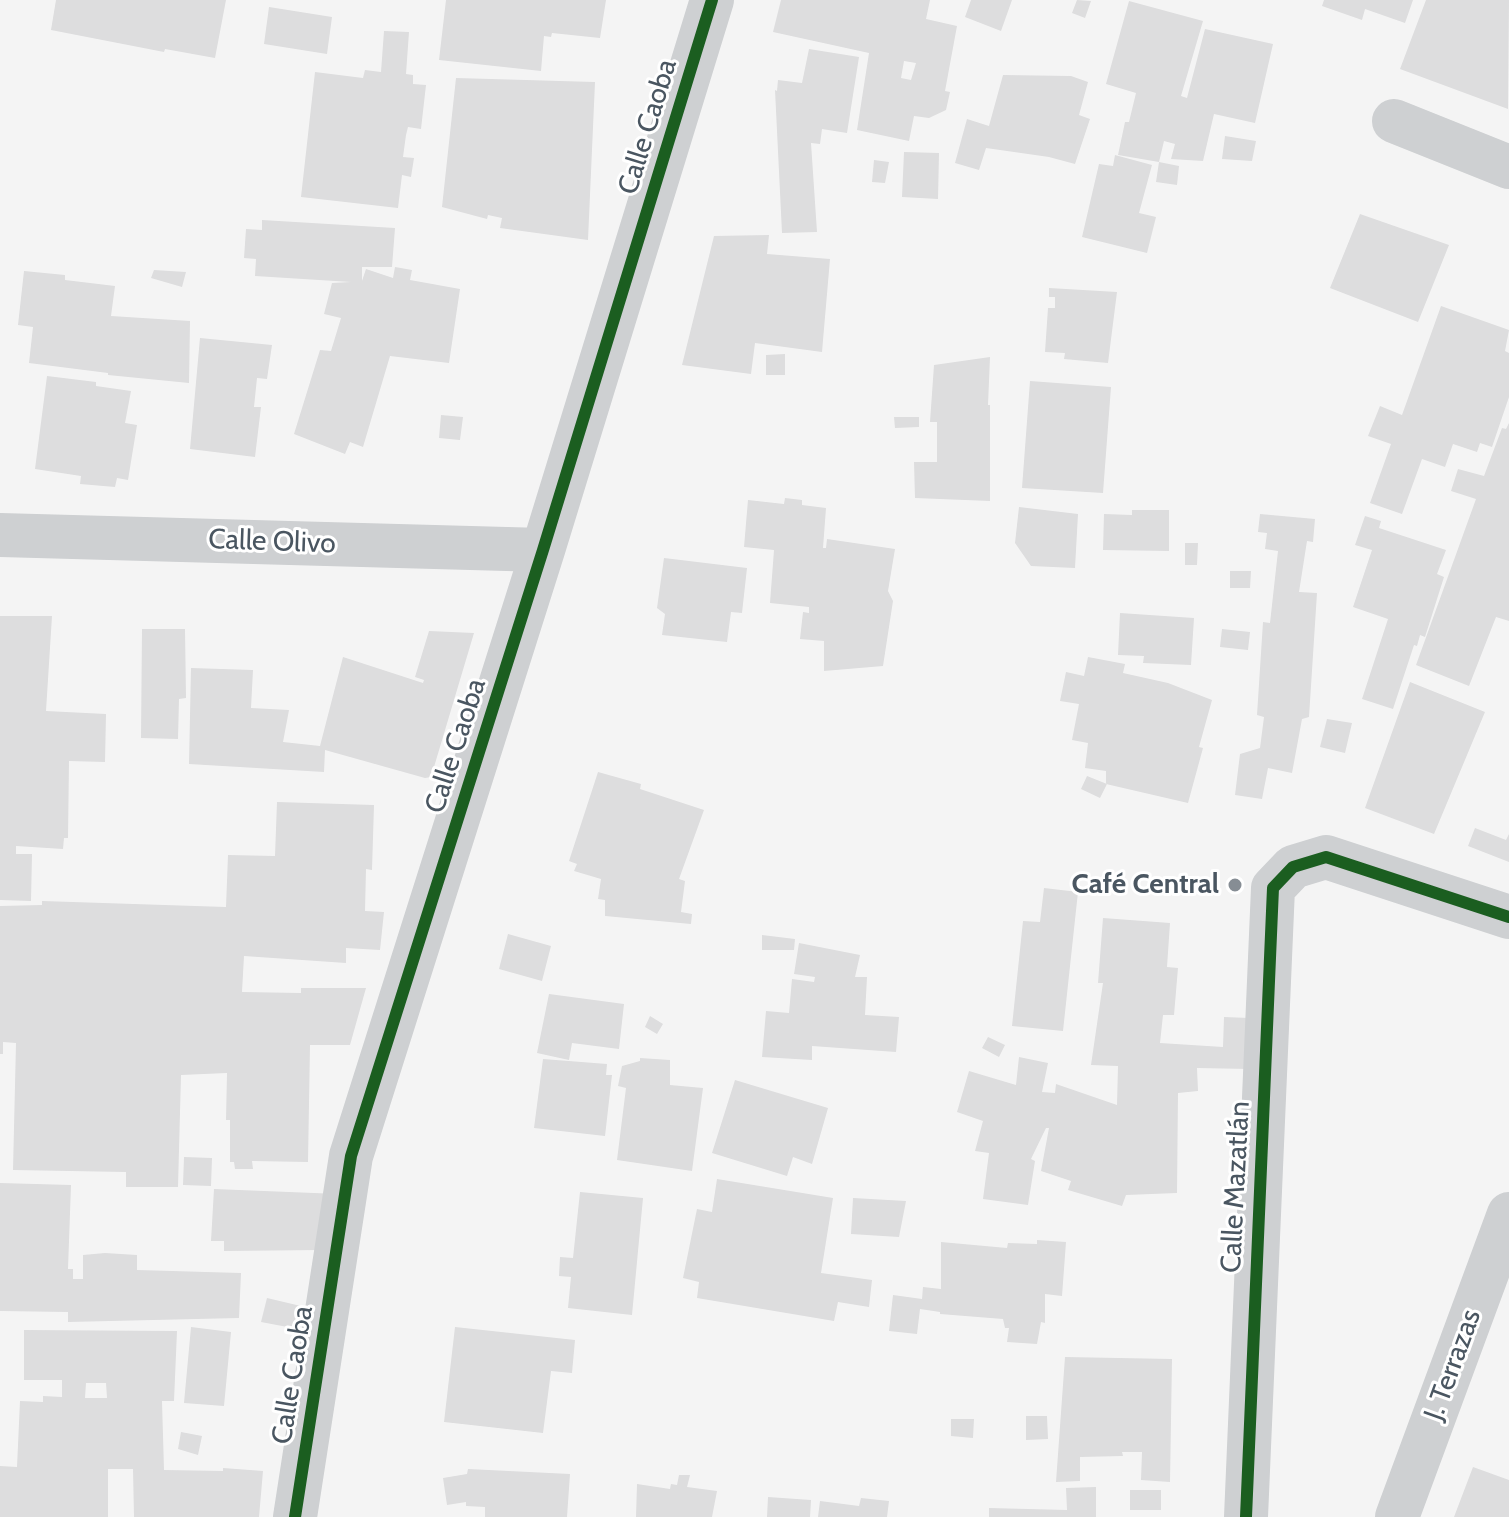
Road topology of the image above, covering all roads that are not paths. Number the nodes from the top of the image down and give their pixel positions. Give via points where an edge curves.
1 (712, 0) edge
2 (1394, 121) dead end
3 (1509, 167) edge
4 (0, 535) edge
5 (543, 550) junction
6 (1509, 917) edge
7 (1509, 1214) edge
8 (295, 1517) edge
9 (1246, 1517) edge
10 (1397, 1517) edge

1 - 5 street, Calle Caoba
2 - 3 street
4 - 5 street, Calle Olivo
5 - 8 street, Calle Caoba via 351,1156
6 - 9 street, Calle Mazatlán via 1326,857 1293,867 1273,888
7 - 10 street, J. Terrazas

